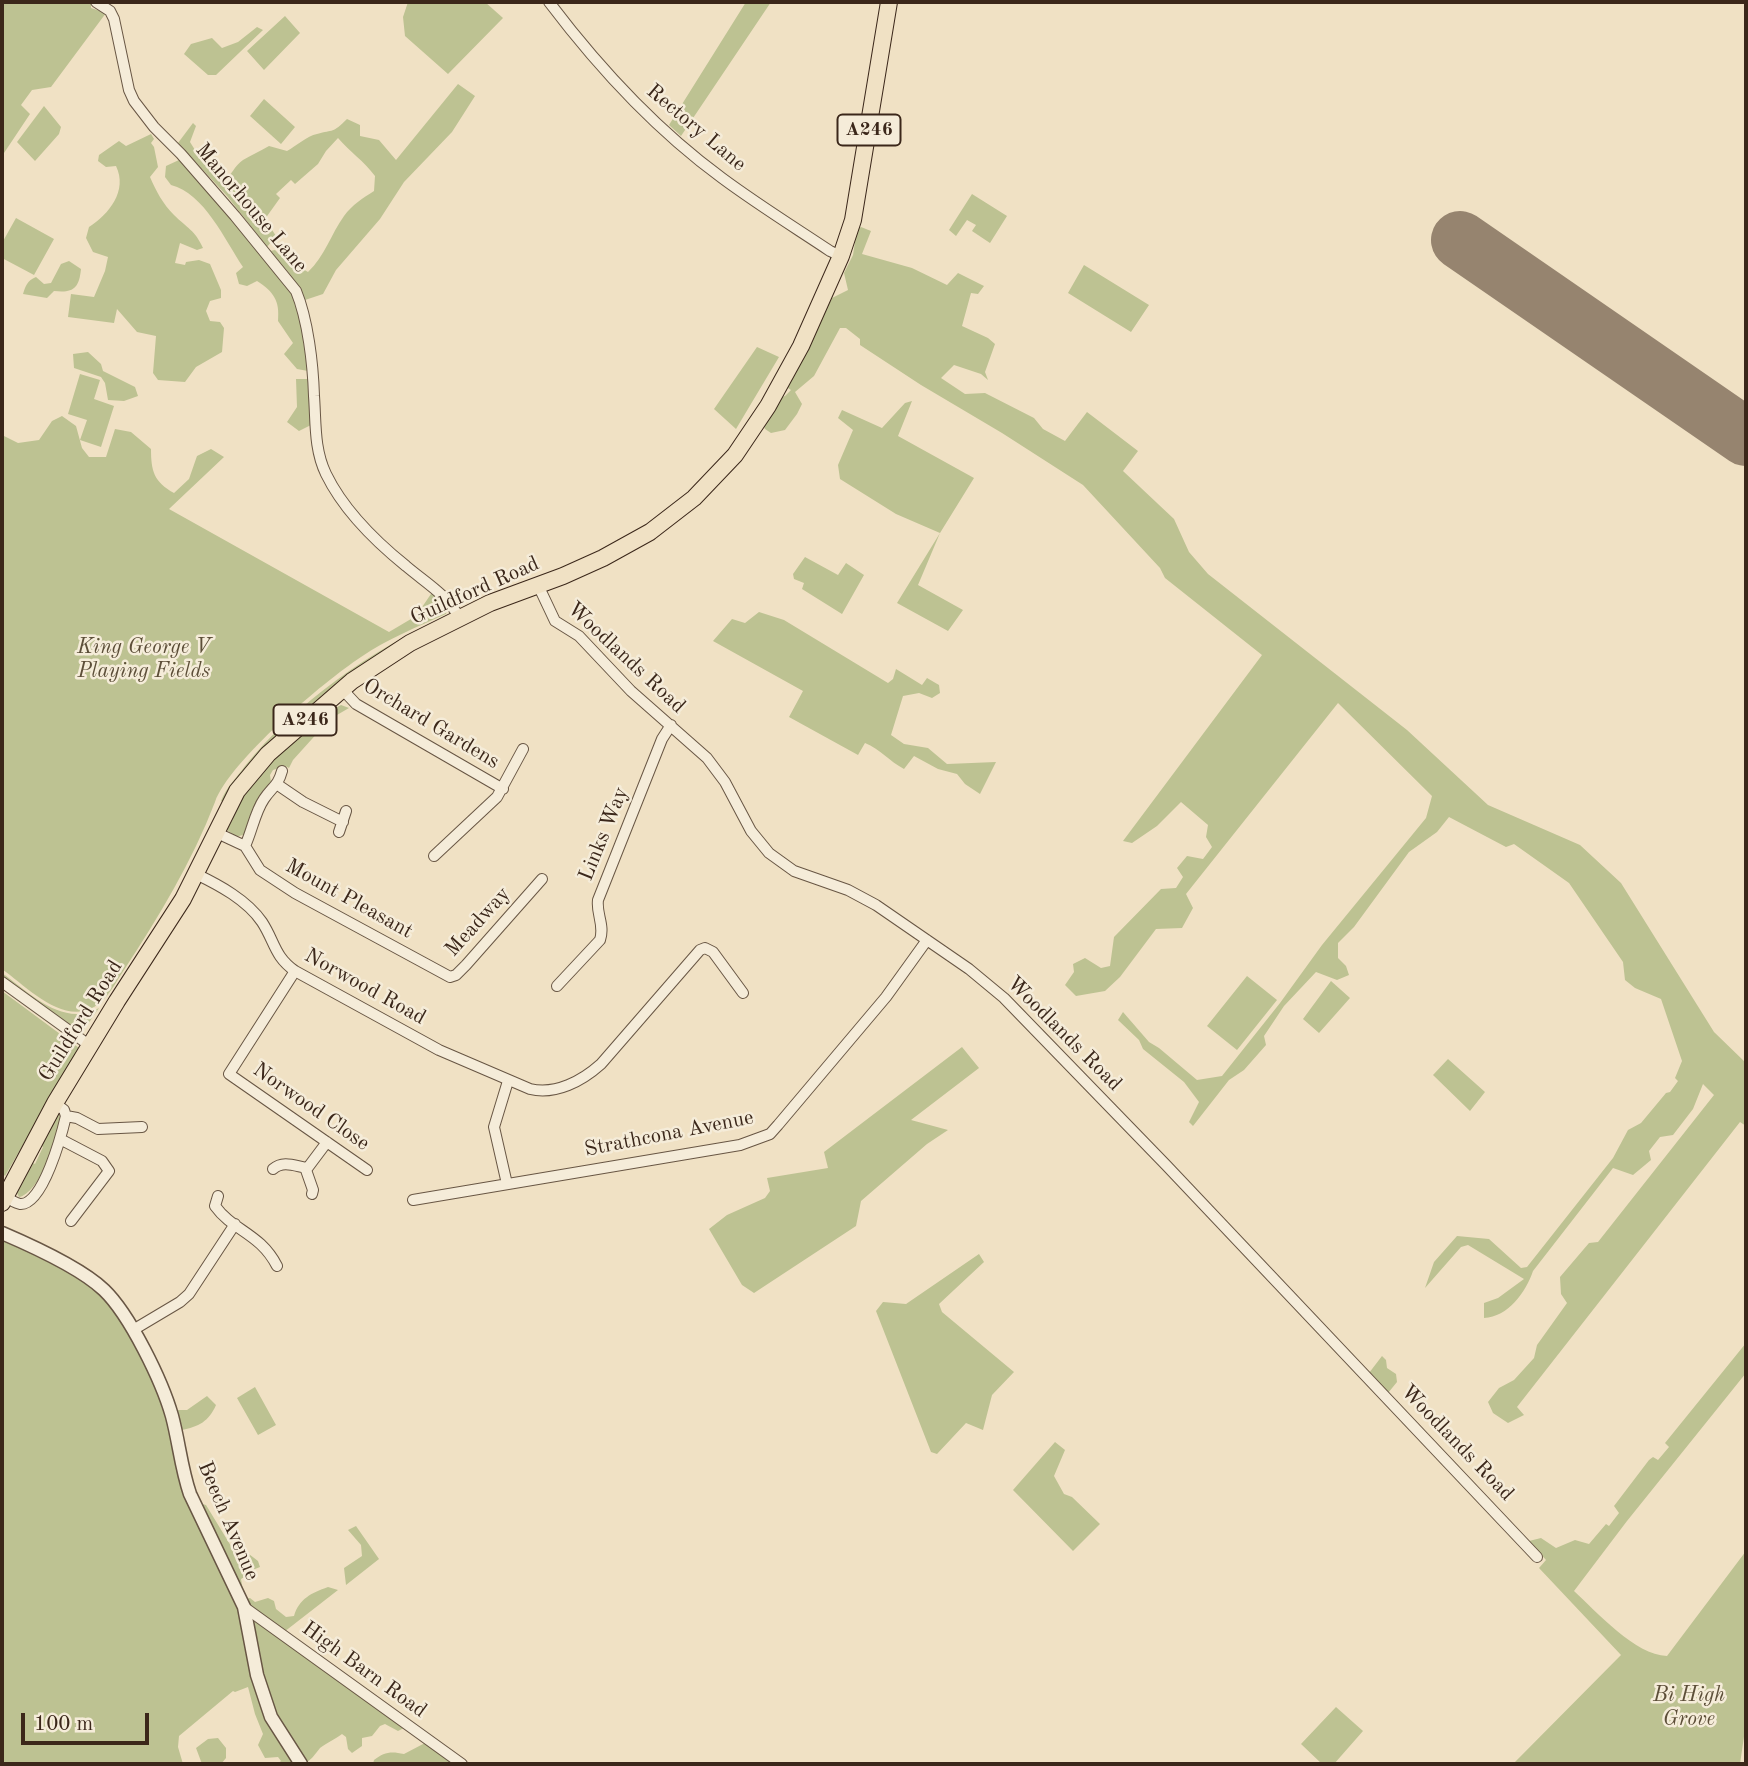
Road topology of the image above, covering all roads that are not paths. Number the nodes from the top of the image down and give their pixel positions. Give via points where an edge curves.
1 (96, 2) edge
2 (549, 2) edge
3 (889, 2) edge
4 (841, 256) junction
5 (538, 585) junction
6 (459, 617) junction
7 (342, 689) junction
8 (671, 725) junction
9 (523, 749) dead end
10 (282, 772) dead end
11 (278, 785) junction
12 (503, 789) junction
13 (346, 811) dead end
14 (215, 832) junction
15 (245, 846) junction
16 (434, 856) dead end
17 (195, 874) junction
18 (542, 879) dead end
19 (927, 940) junction
20 (295, 971) junction
21 (438, 971) joint
22 (2, 982) edge
23 (557, 986) dead end
24 (743, 993) dead end
25 (89, 1045) junction
26 (508, 1081) junction
27 (55, 1103) junction
28 (66, 1116) junction
29 (142, 1127) dead end
30 (60, 1139) junction
31 (327, 1142) junction
32 (307, 1168) junction
33 (273, 1169) dead end
34 (367, 1170) dead end
35 (507, 1184) junction
36 (312, 1194) dead end
37 (218, 1196) dead end
38 (3, 1200) edge
39 (413, 1200) dead end
40 (71, 1220) dead end
41 (235, 1224) junction
42 (2, 1233) edge
43 (277, 1266) dead end
44 (132, 1330) junction
45 (1537, 1557) dead end
46 (244, 1606) junction
47 (301, 1764) edge
48 (462, 1764) edge

1 - 6 street, Manorhouse Lane via 114,19 134,101 296,291 313,375 315,436 332,487 380,545 446,597
2 - 4 street, Rectory Lane via 612,81 663,128 722,178
3 - 4 main road, Guildford Road / A246 via 856,203
4 - 5 main road, Guildford Road / A246 via 782,381 751,433 720,472 650,531 603,558
5 - 6 main road, Guildford Road / A246
5 - 8 street, Woodlands Road via 555,621 579,636
6 - 7 main road, Guildford Road / A246 via 388,656
7 - 12 street, Orchard Gardens via 356,704
7 - 14 main road, Guildford Road / A246 via 251,772
8 - 19 street, Woodlands Road via 716,769 769,853 794,871 860,896
8 - 23 street, Links Way via 598,900 600,940
9 - 12 street, Orchard Gardens
10 - 11 street
11 - 13 street via 341,827
11 - 15 street via 265,797
12 - 16 street, Orchard Gardens
14 - 15 street, Mount Pleasant
14 - 17 main road, Guildford Road / A246
15 - 21 street, Mount Pleasant via 256,866 269,877
17 - 20 street, Norwood Road via 256,914 280,959
17 - 25 main road, Guildford Road / A246
18 - 21 street, Meadway via 456,975
19 - 35 street, Strathcona Avenue via 886,997 770,1134 740,1145
19 - 45 street, Woodlands Road via 1004,998
20 - 26 street, Norwood Road via 439,1050
20 - 31 street, Norwood Close via 229,1074
22 - 25 street
24 - 26 street, Norwood Road via 713,952 705,948 694,954 590,1074 543,1091
25 - 27 main road, Guildford Road / A246
26 - 35 street via 494,1127
27 - 28 street
27 - 38 main road, Guildford Road / A246
28 - 29 street via 98,1129
28 - 30 street
30 - 38 street via 49,1171 31,1198 19,1204
30 - 40 street via 102,1161 109,1171
31 - 32 street
31 - 34 street, Norwood Close
32 - 33 street via 285,1164
32 - 36 street
35 - 39 street, Strathcona Avenue
37 - 41 street via 215,1206
41 - 43 street via 265,1247
41 - 44 street via 189,1294
42 - 44 street, Beech Avenue via 50,1255 104,1290
44 - 46 street, Beech Avenue via 167,1400 190,1494
46 - 47 street, Beech Avenue via 263,1698
46 - 48 street, High Barn Road

